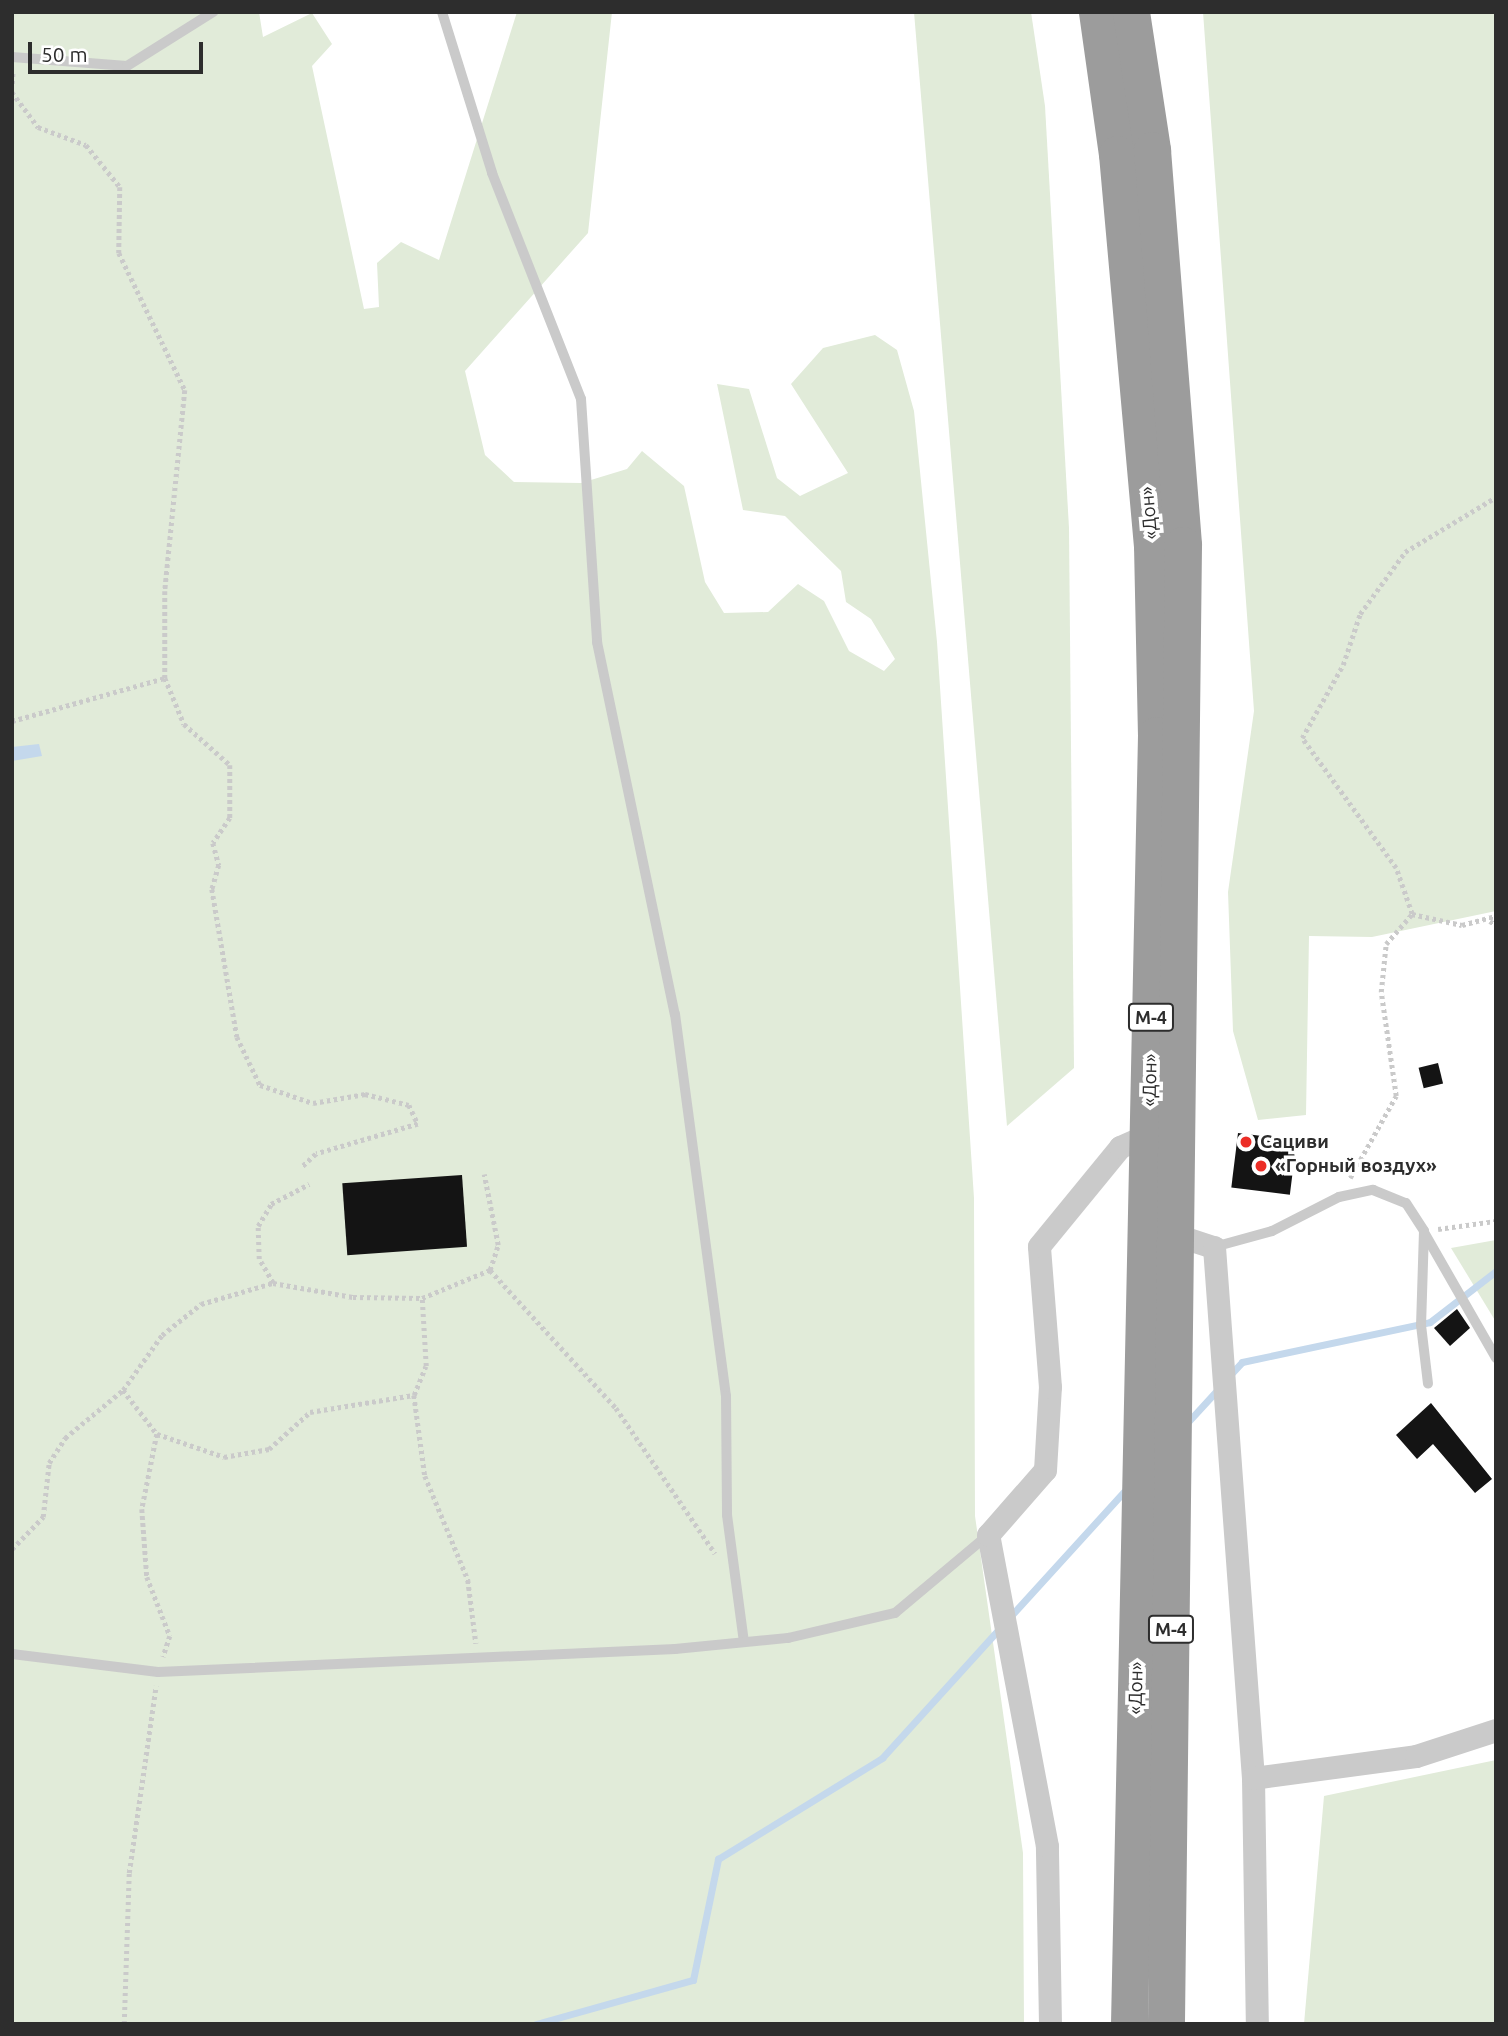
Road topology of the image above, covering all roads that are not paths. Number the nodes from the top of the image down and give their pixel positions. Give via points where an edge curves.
1 (213, 12) edge
2 (442, 12) edge
3 (1097, 12) edge
4 (1131, 12) edge
5 (12, 57) edge
6 (1149, 1134) junction
7 (1424, 1231) junction
8 (1176, 1235) junction
9 (1214, 1247) junction
10 (1496, 1358) edge
11 (1428, 1384) dead end
12 (989, 1535) junction
13 (744, 1642) junction
14 (12, 1654) edge
15 (1496, 1730) edge
16 (1253, 1777) junction
17 (1050, 2024) edge
18 (1129, 2024) edge
19 (1166, 2024) edge
20 (1257, 2024) edge

1 - 5 lane via 127,66
2 - 13 lane via 492,173 581,399 597,642 675,1014 726,1396 727,1515
3 - 6 highway, «Дон» / М-4 via 1117,154 1152,545 1156,735
4 - 8 highway, «Дон» / М-4 via 1152,150 1183,545
6 - 12 street via 1120,1147 1039,1246 1050,1387 1045,1470
6 - 18 highway, «Дон» / М-4
7 - 9 lane via 1406,1203 1373,1190 1339,1198 1272,1231
7 - 10 lane
7 - 11 lane via 1421,1325
8 - 9 street
8 - 19 highway, «Дон» / М-4
9 - 16 street
12 - 13 lane via 895,1613
12 - 17 street via 1047,1846
13 - 14 lane via 158,1672
15 - 16 street via 1416,1756
16 - 20 street

